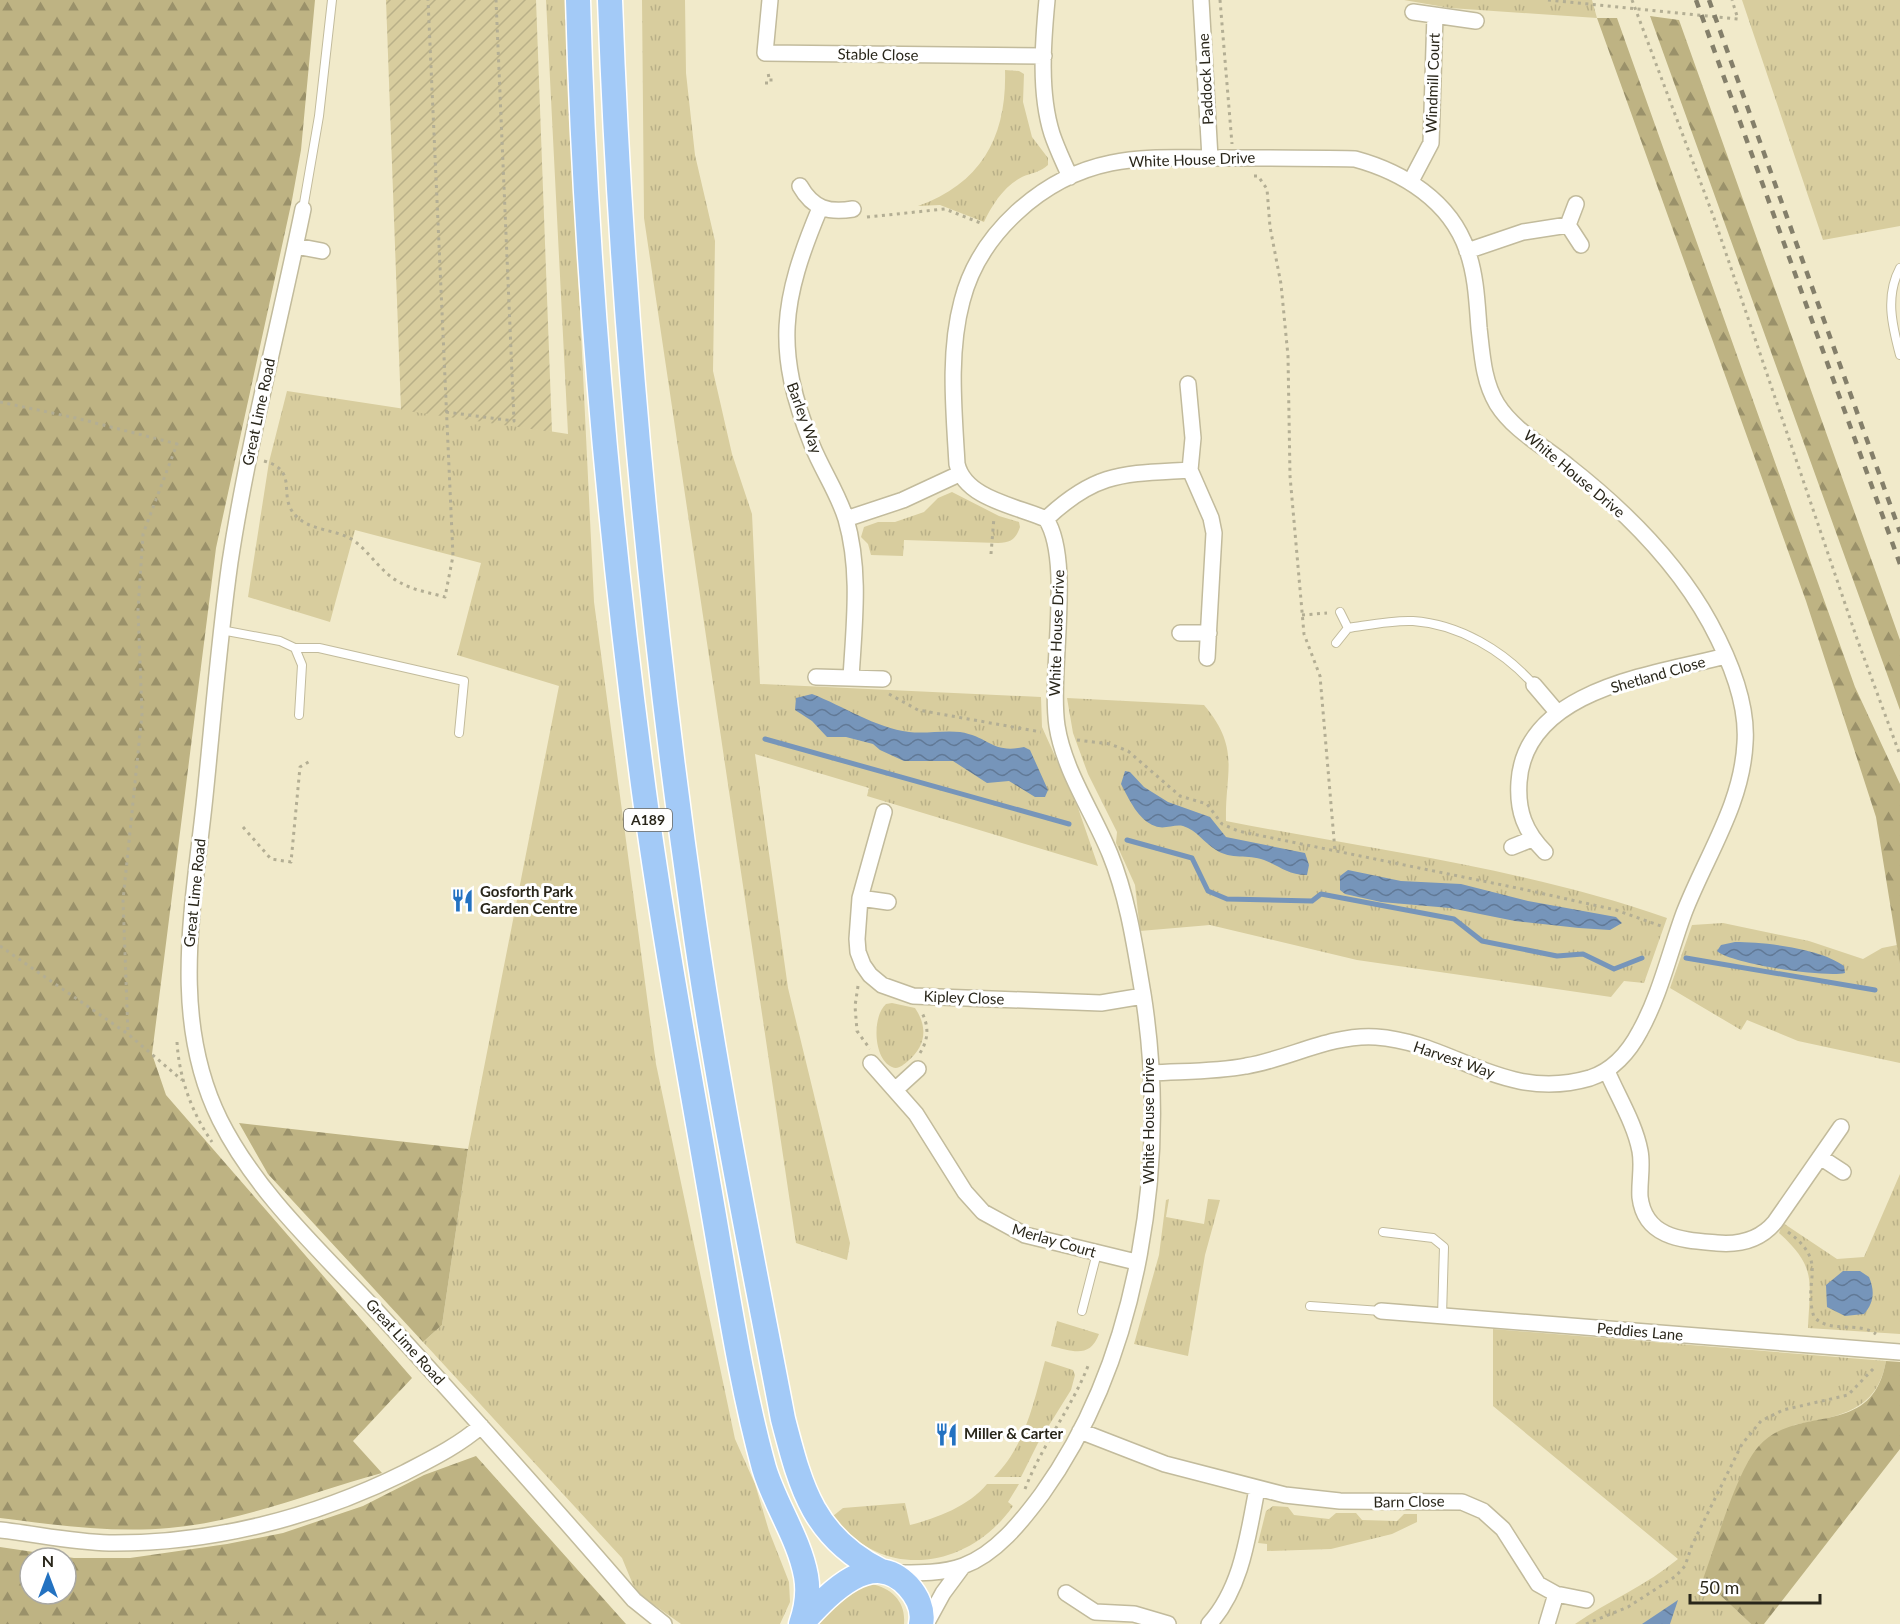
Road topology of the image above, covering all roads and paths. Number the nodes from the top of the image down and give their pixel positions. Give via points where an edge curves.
1 (332, 0) edge
2 (428, 0) edge
3 (496, 0) edge
4 (578, 0) edge
5 (609, 0) edge
6 (770, 0) edge
7 (1047, 0) edge
8 (1200, 0) edge
9 (1220, 0) edge
10 (1548, 0) edge
11 (1632, 0) edge
12 (1732, 0) edge
13 (1635, 9) junction
14 (1413, 12) dead end
15 (1435, 15) junction
16 (1476, 21) dead end
17 (1044, 56) junction
18 (765, 76) dead end
19 (765, 83) dead end
20 (1210, 158) junction
21 (1234, 158) junction
22 (1070, 177) junction
23 (1410, 181) junction
24 (800, 186) dead end
25 (1576, 204) dead end
26 (820, 208) junction
27 (303, 209) joint
28 (853, 209) joint
29 (1568, 225) junction
30 (999, 231) junction
31 (1581, 245) dead end
32 (296, 246) junction
33 (1467, 250) junction
34 (322, 251) dead end
35 (1900, 268) edge
36 (1900, 355) edge
37 (1188, 384) dead end
38 (0, 402) edge
39 (446, 412) junction
40 (249, 456) junction
41 (1190, 470) junction
42 (960, 474) junction
43 (996, 499) junction
44 (846, 519) junction
45 (1046, 519) junction
46 (990, 554) dead end
47 (1340, 612) joint
48 (1302, 615) junction
49 (1348, 628) junction
50 (221, 630) junction
51 (1180, 633) dead end
52 (1209, 633) junction
53 (1336, 643) dead end
54 (295, 648) junction
55 (1726, 656) junction
56 (1208, 658) dead end
57 (816, 677) dead end
58 (851, 678) junction
59 (883, 679) joint
60 (1534, 685) joint
61 (1557, 712) junction
62 (299, 715) dead end
63 (459, 733) dead end
64 (1059, 735) junction
65 (1900, 755) edge
66 (312, 760) dead end
67 (884, 812) dead end
68 (243, 827) dead end
69 (1532, 839) junction
70 (1512, 847) dead end
71 (1335, 851) junction
72 (1545, 852) dead end
73 (860, 898) junction
74 (888, 902) dead end
75 (1677, 931) junction
76 (0, 946) edge
77 (1662, 972) joint
78 (870, 975) junction
79 (1143, 996) junction
80 (915, 1004) dead end
81 (128, 1034) junction
82 (176, 1039) dead end
83 (871, 1056) joint
84 (918, 1062) joint
85 (1606, 1071) junction
86 (1151, 1073) junction
87 (183, 1080) junction
88 (895, 1090) junction
89 (210, 1095) junction
90 (1841, 1127) dead end
91 (216, 1147) dead end
92 (1820, 1157) junction
93 (1843, 1172) dead end
94 (1775, 1222) junction
95 (1383, 1232) dead end
96 (1097, 1253) junction
97 (1136, 1262) junction
98 (1310, 1306) dead end
99 (1082, 1311) dead end
100 (1381, 1311) joint
101 (1442, 1316) junction
102 (1879, 1351) junction
103 (1900, 1352) edge
104 (1088, 1366) dead end
105 (482, 1426) junction
106 (1080, 1431) junction
107 (1257, 1489) junction
108 (1030, 1510) junction
109 (0, 1530) edge
110 (963, 1566) junction
111 (885, 1572) junction
112 (1066, 1593) dead end
113 (1556, 1594) junction
114 (1586, 1600) dead end
115 (1091, 1618) edge
116 (664, 1624) edge
117 (801, 1624) edge
118 (924, 1624) edge
119 (1168, 1624) edge
120 (1209, 1624) edge
121 (1547, 1624) edge
122 (1586, 1624) edge

1 - 27 lane, Great Lime Road via 319,116
2 - 39 path
3 - 39 path via 514,421
4 - 117 main road, A189 via 601,398 645,797 750,1408 775,1500 798,1549 807,1580 807,1604
5 - 111 main road, A189 via 624,279 643,499 662,679 715,1055 779,1398 795,1463 809,1501 828,1532 855,1557
6 - 17 street, Stable Close via 765,54
7 - 17 street
8 - 20 street, Paddock Lane
9 - 21 path
10 - 13 path
11 - 13 path
12 - 13 path via 1738,19
13 - 65 path via 1714,218
14 - 15 street, Windmill Court
15 - 16 street, Windmill Court
15 - 23 street, Windmill Court via 1431,142
17 - 22 street via 1051,132
18 - 19 path via 771,75 771,83
20 - 21 street, White House Drive
20 - 22 street, White House Drive via 1148,158 1111,163
21 - 23 street, White House Drive via 1355,159 1381,166
21 - 48 path via 1234,176 1258,176 1268,189 1288,356 1290,476
22 - 30 street, White House Drive via 1034,200
23 - 33 street, White House Drive via 1433,200 1458,230
24 - 26 street
25 - 29 street
26 - 28 street via 837,212
26 - 44 street, Barley Way via 791,295 786,350 796,403
27 - 32 street, Great Lime Road
28 - 30 path via 864,217 945,209
29 - 31 street
29 - 33 street via 1523,232
30 - 42 street, White House Drive via 973,269 957,325 954,382
32 - 34 street
32 - 40 street, Great Lime Road
33 - 55 street, White House Drive via 1475,282 1486,381 1497,404 1517,427 1570,467 1649,539 1696,597
35 - 36 lane via 1892,282 1891,320
37 - 41 street
38 - 81 path via 177,444 143,534 138,610 142,714 123,900
39 - 40 path via 453,556 445,597 400,583 352,540 296,517 288,504 283,471
40 - 50 street, Great Lime Road
41 - 45 street via 1098,481
41 - 52 street via 1212,518 1214,533
42 - 43 street via 971,488
42 - 44 street via 903,500
43 - 45 street
43 - 46 path
44 - 58 street, Barley Way via 856,591
45 - 64 street, White House Drive via 1053,530 1059,560 1054,692
47 - 48 path
47 - 49 lane
48 - 71 path via 1304,634 1320,676
49 - 53 lane
49 - 60 lane via 1413,621 1468,635 1493,649
50 - 54 lane via 280,641
50 - 89 street, Great Lime Road via 188,982 196,1052
51 - 52 street
52 - 56 street
54 - 62 lane via 302,665
54 - 63 lane via 319,648 464,681
55 - 61 street, Shetland Close via 1624,682
55 - 75 street, White House Drive via 1743,716 1746,739 1742,769 1726,820
57 - 58 street
58 - 59 street
59 - 64 path via 893,698 918,710
60 - 61 street
61 - 69 street, Shetland Close via 1534,735 1521,760 1520,806
64 - 71 path via 1128,751 1180,796 1207,804 1222,824 1238,831
64 - 79 street, White House Drive via 1118,875
66 - 68 path via 300,767 291,862 271,859
67 - 73 street
69 - 70 street
69 - 72 street, Shetland Close
71 - 75 path via 1604,907
73 - 74 street
73 - 78 street via 858,952
75 - 77 street, White House Drive
76 - 81 path
77 - 85 street, Harvest Way via 1640,1032
78 - 79 street, Kipley Close via 897,993 913,996 1101,1004
78 - 83 path via 856,988 855,1006 856,1031
79 - 86 street, White House Drive
80 - 84 path via 927,1025
81 - 87 path
82 - 87 path
83 - 88 street, Merlay Court
84 - 88 street
85 - 86 street, Harvest Way via 1570,1082 1527,1083 1481,1071 1412,1044 1376,1037 1344,1039 1243,1067
85 - 94 street via 1636,1136 1641,1154 1640,1197 1650,1224 1661,1233 1686,1240 1738,1243 1764,1233
86 - 97 street, White House Drive via 1148,1201
87 - 89 path
87 - 91 path via 203,1130
88 - 96 street, Merlay Court via 983,1212 1024,1235
89 - 105 street, Great Lime Road via 236,1147 276,1202
90 - 92 street
92 - 93 street
92 - 94 street
94 - 102 path via 1797,1239 1810,1256 1814,1317 1830,1326 1874,1332
95 - 101 lane via 1433,1238 1444,1247
96 - 97 street, Merlay Court
96 - 99 lane
97 - 106 street, White House Drive via 1106,1371
98 - 100 lane
100 - 101 street, Peddies Lane
101 - 102 street, Peddies Lane
102 - 103 street, Peddies Lane
102 - 122 path via 1871,1371 1848,1395 1783,1410 1761,1421 1742,1444 1685,1566 1676,1576 1611,1617
104 - 108 path via 1017,1500
105 - 109 street via 439,1456 356,1497 239,1531 177,1541 107,1543
105 - 116 street, Great Lime Road via 634,1600
106 - 107 street, Barn Close via 1165,1464
106 - 108 street, White House Drive
107 - 113 street, Barn Close via 1340,1501 1462,1502 1494,1519 1533,1578
107 - 120 street via 1238,1573
108 - 110 street, White House Drive via 998,1543
110 - 111 street, White House Drive via 931,1572
110 - 118 street, White House Drive
111 - 117 main road via 860,1575 844,1582
111 - 118 main road via 903,1581 914,1594
112 - 115 street
113 - 114 street, Barn Close
113 - 121 street
115 - 119 street via 1134,1614

